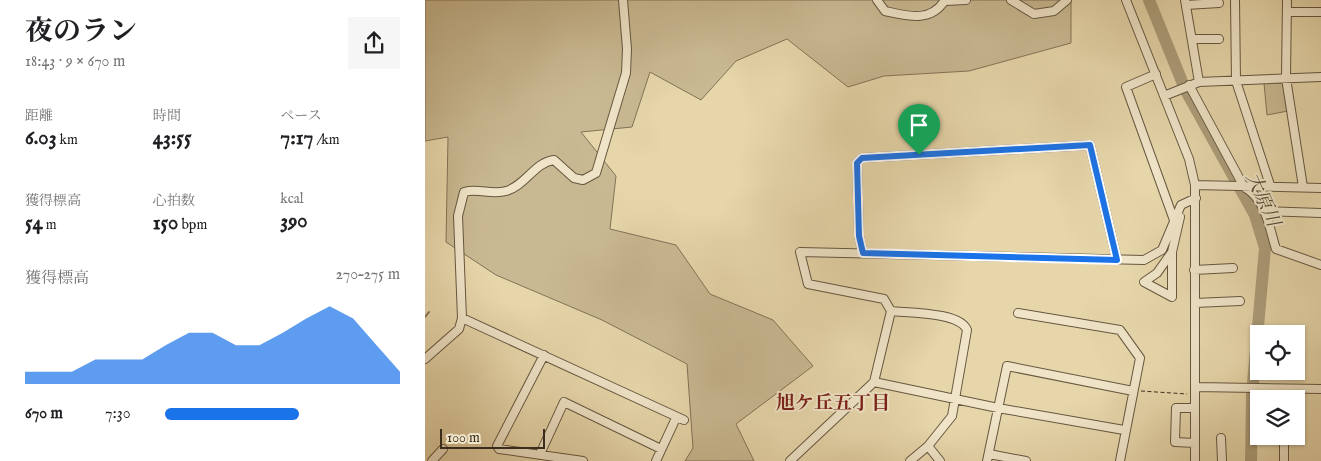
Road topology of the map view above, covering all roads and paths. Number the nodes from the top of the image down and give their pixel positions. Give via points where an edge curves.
1 (623, 0) edge
2 (877, 0) edge
3 (945, 0) edge
4 (966, 0) edge
5 (1011, 0) edge
6 (1067, 0) edge
7 (1126, 0) edge
8 (1235, 0) edge
9 (1287, 0) edge
10 (1186, 2) edge
11 (1219, 3) dead end
12 (1287, 12) junction
13 (1321, 12) edge
14 (1193, 39) junction
15 (1219, 39) dead end
16 (1156, 74) junction
17 (1321, 76) edge
18 (1286, 78) junction
19 (1199, 82) junction
20 (1236, 82) junction
21 (1189, 85) junction
22 (1164, 96) junction
23 (1195, 184) junction
24 (1270, 185) junction
25 (1244, 187) junction
26 (1303, 187) junction
27 (1321, 188) edge
28 (1196, 198) junction
29 (1181, 205) junction
30 (1265, 211) junction
31 (1321, 213) edge
32 (1175, 223) junction
33 (1172, 252) junction
34 (863, 253) junction
35 (1117, 260) junction
36 (1321, 265) edge
37 (1233, 268) dead end
38 (1194, 270) junction
39 (1240, 300) dead end
40 (1195, 303) junction
41 (891, 311) junction
42 (1019, 313) dead end
43 (462, 318) junction
44 (544, 355) junction
45 (425, 359) edge
46 (874, 382) junction
47 (1285, 389) joint
48 (1321, 389) edge
49 (1133, 391) junction
50 (1196, 391) junction
51 (956, 399) junction
52 (998, 408) junction
53 (1195, 408) junction
54 (1124, 430) junction
55 (1221, 438) dead end
56 (1195, 443) junction
57 (1284, 445) edge
58 (928, 446) junction
59 (443, 449) dead end
60 (661, 449) junction
61 (540, 454) junction
62 (988, 458) edge
63 (432, 461) edge
64 (583, 461) edge
65 (656, 461) edge
66 (790, 461) edge
67 (910, 461) edge
68 (940, 461) edge
69 (1026, 461) edge
70 (1120, 461) edge
71 (1195, 461) edge
72 (1222, 461) edge
73 (1284, 461) edge

1 - 43 street via 626,73 597,173 583,180 574,178 554,160 547,160 506,191 473,189 463,192 458,216
2 - 3 street via 885,11 923,17 940,9
3 - 4 street
5 - 6 street via 1039,14 1054,11
7 - 16 street
8 - 20 street
9 - 12 street
10 - 11 street
10 - 14 street
12 - 13 street
12 - 18 street
14 - 15 street
14 - 19 street
16 - 22 street
16 - 32 street via 1126,87
17 - 18 street
18 - 20 street
18 - 26 street
19 - 20 street
19 - 21 street
20 - 24 street
21 - 22 street
21 - 25 street
22 - 23 street via 1189,159
23 - 25 street
23 - 28 street
24 - 25 street
24 - 26 street
25 - 30 street via 1254,192
26 - 27 street
28 - 29 street
28 - 38 street
29 - 32 street
29 - 33 street
30 - 31 street
30 - 36 street via 1276,249
32 - 35 street via 1162,250 1155,255 1144,260
33 - 33 street via 1172,279 1172,296 1144,282 1157,273
34 - 35 street
34 - 35 street via 859,236 857,163 862,158 1090,145
34 - 41 street via 800,252 808,284 884,299
37 - 38 street
38 - 40 street
39 - 40 street
40 - 50 street
41 - 46 street
41 - 51 street via 940,316 965,324 967,330
42 - 49 street via 1120,330 1140,358
43 - 44 street
43 - 45 street via 459,329
44 - 60 street via 680,419
44 - 61 street via 497,446 499,449
46 - 51 street
46 - 66 street
47 - 48 street
47 - 50 street
49 - 50 path
49 - 52 street via 1007,366
49 - 54 street
50 - 53 street
51 - 52 street
51 - 58 street via 952,416
52 - 54 street
52 - 62 street
53 - 56 street
53 - 56 street via 1176,408 1175,442
54 - 70 street
55 - 72 street
56 - 71 street
57 - 73 street
58 - 67 street
58 - 68 street
59 - 63 street
60 - 61 street via 564,402
60 - 65 street
61 - 64 street
62 - 69 street

